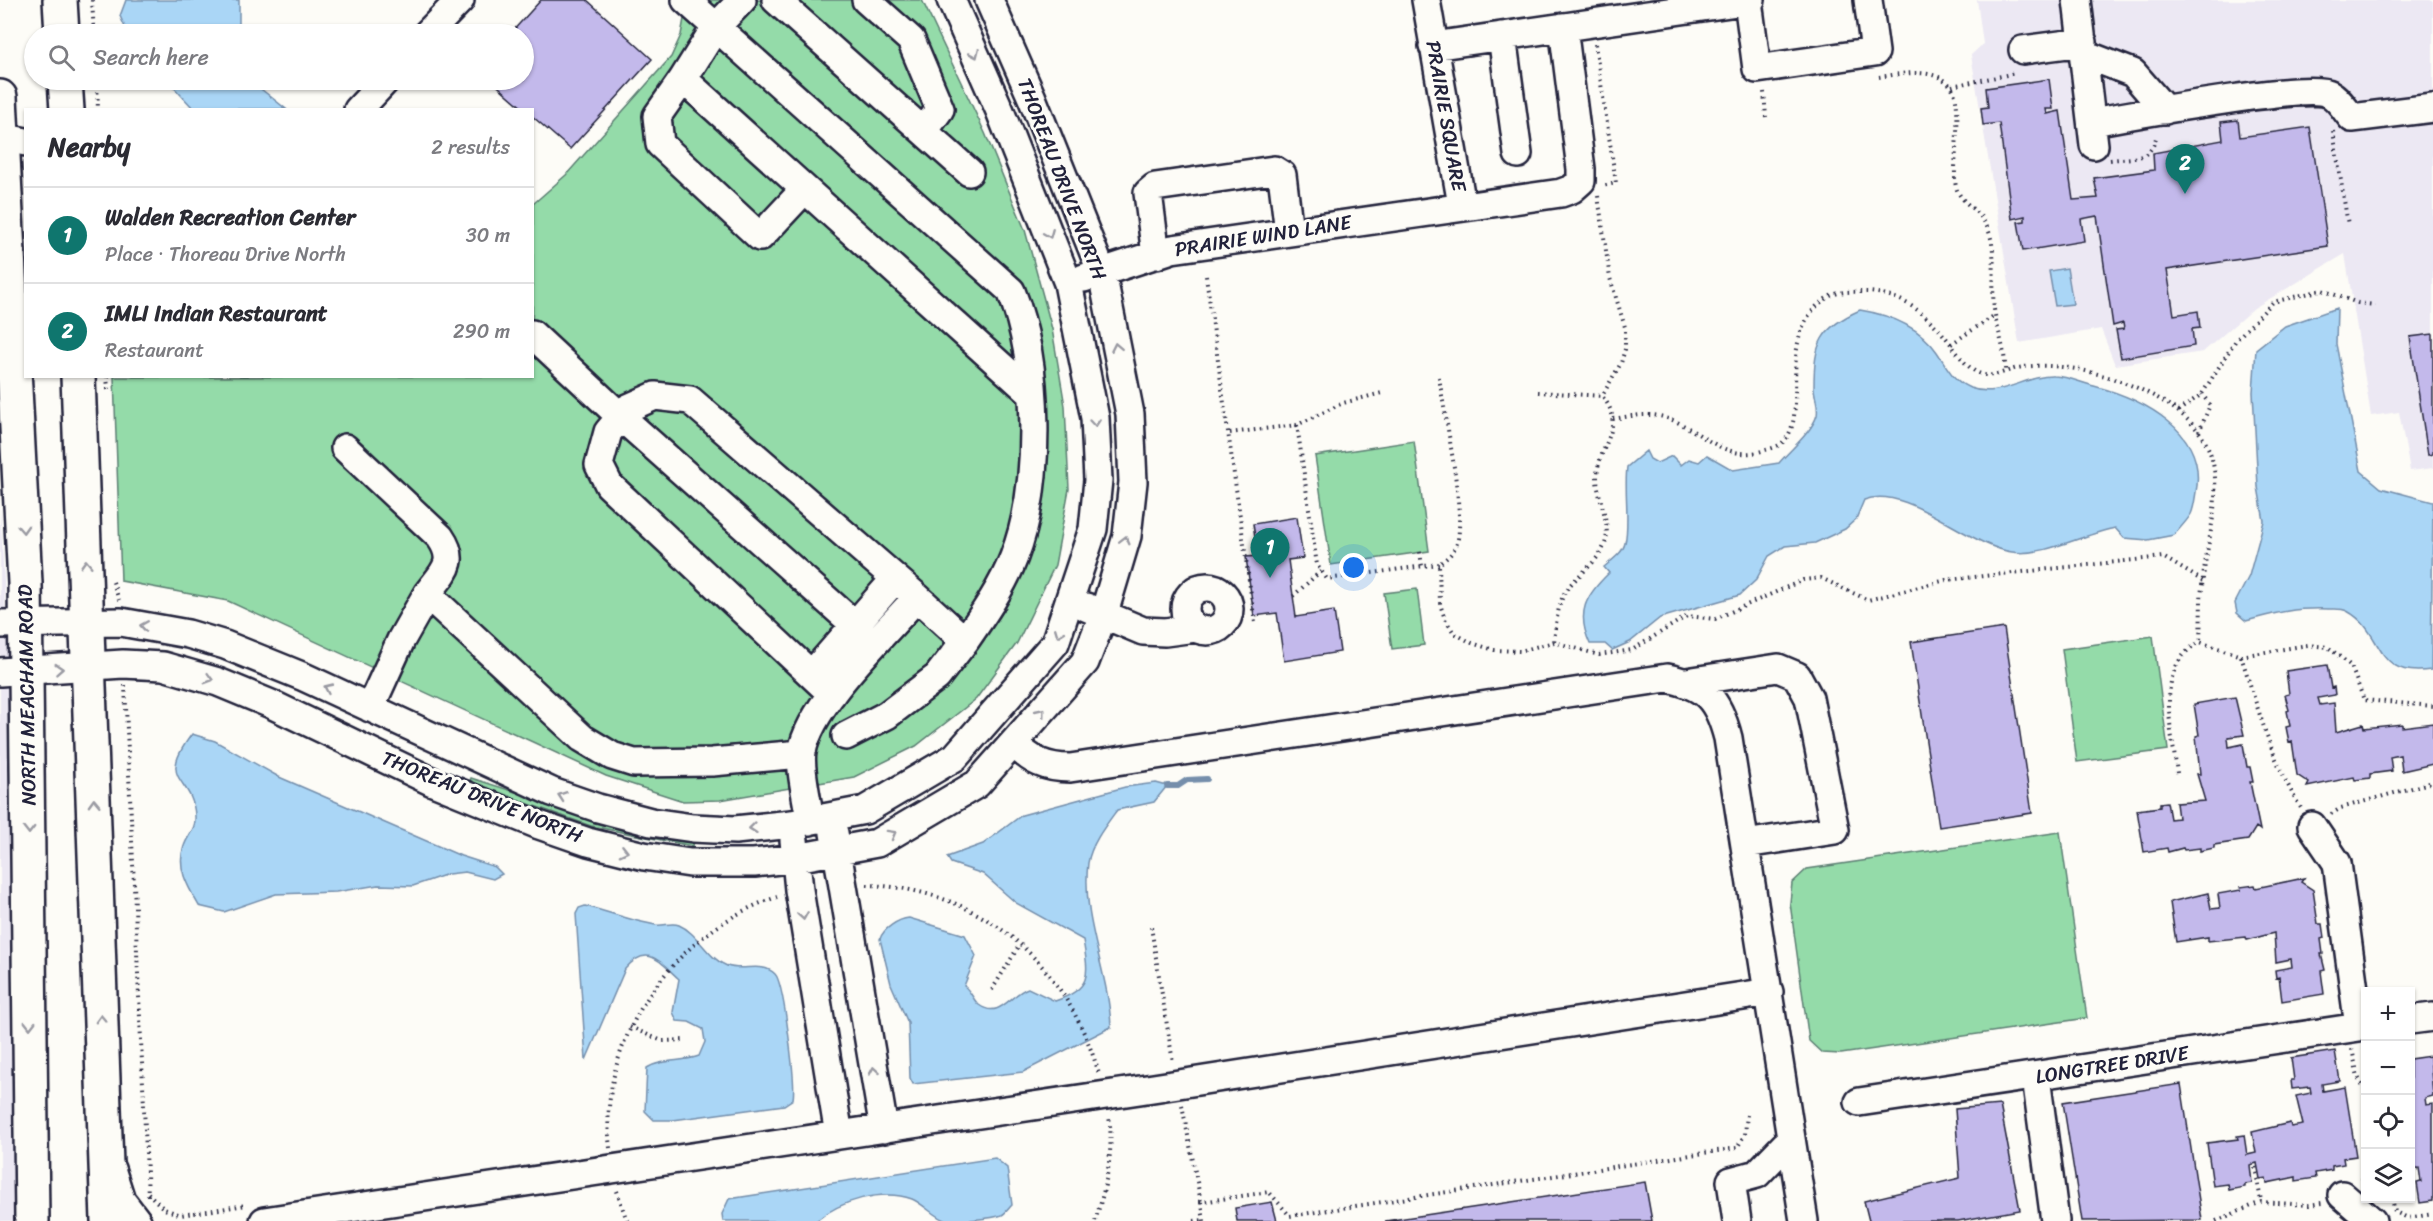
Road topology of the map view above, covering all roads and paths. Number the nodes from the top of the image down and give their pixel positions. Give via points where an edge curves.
1 (60, 0) edge
2 (92, 0) edge
3 (460, 0) edge
4 (686, 0) edge
5 (742, 0) edge
6 (776, 0) edge
7 (866, 0) edge
8 (951, 0) edge
9 (989, 0) edge
10 (1426, 0) edge
11 (1750, 0) edge
12 (1868, 0) edge
13 (2077, 0) edge
14 (1592, 23) junction
15 (61, 24) edge
16 (93, 24) edge
17 (437, 24) edge
18 (1563, 27) junction
19 (715, 28) junction
20 (1502, 36) junction
21 (1433, 46) junction
22 (2084, 48) junction
23 (2023, 50) dead end
24 (683, 79) junction
25 (1867, 79) dead end
26 (66, 90) edge
27 (97, 90) edge
28 (377, 90) edge
29 (1774, 90) dead end
30 (0, 97) edge
31 (67, 108) edge
32 (98, 108) edge
33 (360, 108) edge
34 (2433, 108) edge
35 (2165, 110) junction
36 (1766, 117) dead end
37 (924, 131) junction
38 (7, 140) edge
39 (1518, 154) dead end
40 (969, 172) dead end
41 (1616, 183) dead end
42 (1597, 188) dead end
43 (804, 190) junction
44 (1462, 206) junction
45 (1289, 232) junction
46 (1156, 255) junction
47 (1102, 273) junction
48 (1206, 276) dead end
49 (1068, 283) junction
50 (2375, 305) dead end
51 (1996, 314) junction
52 (534, 336) edge
53 (1951, 344) junction
54 (2005, 372) junction
55 (1439, 377) dead end
56 (78, 378) edge
57 (1538, 392) dead end
58 (1031, 393) junction
59 (1382, 393) dead end
60 (2202, 394) junction
61 (1602, 396) junction
62 (2178, 411) junction
63 (621, 417) junction
64 (1613, 419) junction
65 (1297, 425) junction
66 (2199, 432) junction
67 (1230, 433) junction
68 (345, 448) dead end
69 (1420, 552) dead end
70 (1439, 564) junction
71 (1422, 566) junction
72 (1321, 571) junction
73 (895, 579) junction
74 (2202, 581) junction
75 (426, 594) junction
76 (1293, 596) dead end
77 (917, 597) junction
78 (1071, 602) junction
79 (1104, 613) junction
80 (88, 623) junction
81 (1255, 623) dead end
82 (13, 624) edge
83 (855, 625) junction
84 (1195, 628) dead end
85 (965, 641) junction
86 (1554, 642) junction
87 (2200, 642) junction
88 (2241, 656) junction
89 (90, 666) junction
90 (14, 672) edge
91 (812, 674) junction
92 (1686, 682) junction
93 (832, 694) junction
94 (125, 700) dead end
95 (2433, 705) edge
96 (370, 708) junction
97 (846, 736) dead end
98 (1015, 744) junction
99 (801, 754) junction
100 (2176, 773) dead end
101 (2433, 782) edge
102 (811, 820) junction
103 (2312, 826) junction
104 (1745, 844) junction
105 (837, 850) junction
106 (796, 858) junction
107 (842, 885) junction
108 (799, 890) junction
109 (1020, 945) junction
110 (992, 990) dead end
111 (1769, 992) junction
112 (2433, 1017) edge
113 (2415, 1019) edge
114 (630, 1027) junction
115 (2359, 1033) edge
116 (685, 1040) dead end
117 (2036, 1077) junction
118 (2361, 1082) edge
119 (1106, 1095) junction
120 (1859, 1102) dead end
121 (1747, 1115) dead end
122 (884, 1129) junction
123 (105, 1135) junction
124 (839, 1135) junction
125 (1791, 1139) junction
126 (2254, 1167) dead end
127 (612, 1170) junction
128 (2336, 1199) joint
129 (2261, 1202) junction
130 (2393, 1203) edge
131 (425, 1210) edge
132 (142, 1212) edge
133 (362, 1214) edge
134 (2433, 1214) edge
135 (1204, 1220) edge
136 (32, 1221) edge
137 (108, 1221) edge
138 (264, 1221) edge
139 (627, 1221) edge
140 (1095, 1221) edge
141 (1194, 1221) edge
142 (1737, 1221) edge
143 (1804, 1221) edge
144 (2055, 1221) edge
145 (2216, 1221) edge
146 (2372, 1221) edge

1 - 15 main road
2 - 16 path
3 - 17 street
4 - 19 street
5 - 19 street
6 - 37 street
7 - 37 street via 911,40 939,109
8 -> 49 street, THOREAU DRIVE NORTH
9 - 47 street, THOREAU DRIVE NORTH
10 - 21 street, PRAIRIE SQUARE
11 - 12 street via 1757,69 1875,52
11 - 14 street
13 - 22 street
14 - 18 street
14 - 41 path
18 - 20 street
18 - 44 street, PRAIRIE SQUARE via 1581,181 1561,193
19 - 24 street
19 - 58 street via 1011,291 1022,318
20 - 21 street
20 - 39 street
21 - 44 street, PRAIRIE SQUARE
22 - 23 street
22 - 35 street via 2133,73
22 - 35 street via 2093,134
24 - 43 street
24 - 43 street via 657,116 660,144 760,237
25 - 51 path via 1913,73 1940,76 1952,86 1956,102 1956,187 1985,223 1991,243
26 - 31 main road
27 - 32 path
28 - 33 street
29 - 36 path via 1763,92
30 - 38 main road, NORTH MEACHAM ROAD
34 - 35 street via 2352,118 2331,94 2315,90
37 - 40 street
38 -> 82 main road, NORTH MEACHAM ROAD
42 - 61 path via 1610,278 1625,327 1621,363
43 - 58 street
44 - 45 street, PRAIRIE WIND LANE
45 - 46 street, PRAIRIE WIND LANE via 1172,249
45 - 46 street via 1282,175 1274,170 1155,187 1148,193
46 - 47 street, PRAIRIE WIND LANE
47 - 49 street, PRAIRIE WIND LANE
79 -> 47 street, THOREAU DRIVE NORTH via 1127,537 1133,482 1130,414
48 - 67 path
49 -> 78 street, THOREAU DRIVE NORTH via 1095,418 1098,480 1093,529
50 - 60 path via 2322,291 2273,302 2236,340
51 - 53 path
51 - 54 path
52 - 63 street
53 - 54 path via 1982,375
53 - 64 path via 1937,326 1896,297 1878,292 1843,292 1827,298 1805,323 1795,359 1791,428 1783,443 1763,451 1741,453 1722,450 1669,418 1651,414
54 - 62 path via 2024,366 2081,370 2132,384
55 - 70 path via 1460,517 1458,542
80 -> 56 main road
57 - 61 path
58 - 85 street via 1035,427 1031,474 1014,557 991,604
59 - 65 path via 1343,403
60 - 62 path
60 - 66 path via 2210,405
61 - 64 path via 1610,405
62 - 66 path
63 - 73 street via 628,408 655,396 690,400
63 - 83 street
63 - 91 street via 608,432 599,465 609,485
64 - 86 path via 1597,478 1606,534 1604,546 1566,592 1558,610
65 - 67 path
65 - 72 path
66 - 74 path via 2214,472 2215,492
67 - 81 path
68 - 75 street via 449,550 448,565
69 - 71 path
70 - 71 path
70 - 86 path via 1440,604 1454,633 1494,650 1520,651
71 - 72 path via 1327,579
72 - 76 path
73 - 77 street
73 - 83 street
74 - 86 path via 2163,557 1946,580 1868,600 1821,578 1803,580 1715,619 1687,616 1632,650 1599,655
74 - 87 path
75 - 96 street
75 - 99 street via 582,738 612,756 634,763 712,762
77 - 85 street
77 - 93 street
78 - 79 street
78 -> 102 street, THOREAU DRIVE NORTH via 1055,643 955,757 865,810
79 - 84 street via 1143,632
98 -> 79 street, THOREAU DRIVE NORTH via 1085,662
80 - 82 street, THOREAU DRIVE NORTH
80 - 89 main road
96 -> 80 street, THOREAU DRIVE NORTH via 225,645 121,622
82 - 90 main road, NORTH MEACHAM ROAD
83 - 91 street
85 - 97 street via 937,677 887,715
87 - 88 path
87 - 100 path via 2181,658 2168,694
88 - 95 path via 2308,645 2328,647 2351,666 2364,700
88 - 103 path via 2281,770
90 -> 89 street, THOREAU DRIVE NORTH
89 -> 106 street, THOREAU DRIVE NORTH via 163,666 218,682 433,782 588,842 690,863 736,865
123 -> 89 main road
90 -> 136 main road, NORTH MEACHAM ROAD
91 - 93 street
92 - 98 street via 1667,678 1070,768 1045,766
92 - 104 street via 1710,696 1721,711
92 - 104 street via 1778,668 1797,676 1809,698 1835,830
93 - 99 street via 810,724
94 - 132 path
102 -> 96 street, THOREAU DRIVE NORTH via 735,830 651,822 552,792
105 -> 98 street, THOREAU DRIVE NORTH via 877,843 925,816 977,784
99 - 102 street
101 - 103 path via 2341,808
102 - 105 street
102 - 106 street
103 - 115 street via 2337,863
104 - 111 street
105 - 106 street, THOREAU DRIVE NORTH
105 - 107 street
106 - 108 street
107 - 109 path via 890,886 963,906 1007,932
122 -> 107 street
108 - 114 path via 733,915 700,938 662,978
108 -> 124 street
109 - 110 path
109 - 119 path via 1038,960 1076,1011 1091,1043
111 - 119 street
111 - 125 street
112 - 113 street
114 - 116 path via 662,1041
114 - 127 path via 616,1060 611,1094 608,1131
115 - 117 street, LONGTREE DRIVE
115 - 118 path
117 - 120 street, LONGTREE DRIVE
117 - 144 street
119 - 122 street
119 - 140 path via 1111,1134 1106,1190
121 - 135 path via 1745,1134 1737,1148 1290,1216 1269,1192 1201,1202
122 - 124 street
123 - 132 street via 121,1200
123 - 137 main road
124 - 127 street
125 - 142 street via 1757,1174 1731,1180
125 - 143 street
126 - 129 path
127 - 131 street
127 - 139 path
128 - 129 path via 2309,1205
128 - 146 street
129 - 145 path
130 - 134 path via 2395,1212 2408,1218
131 - 133 street
133 - 138 street
135 - 141 path

